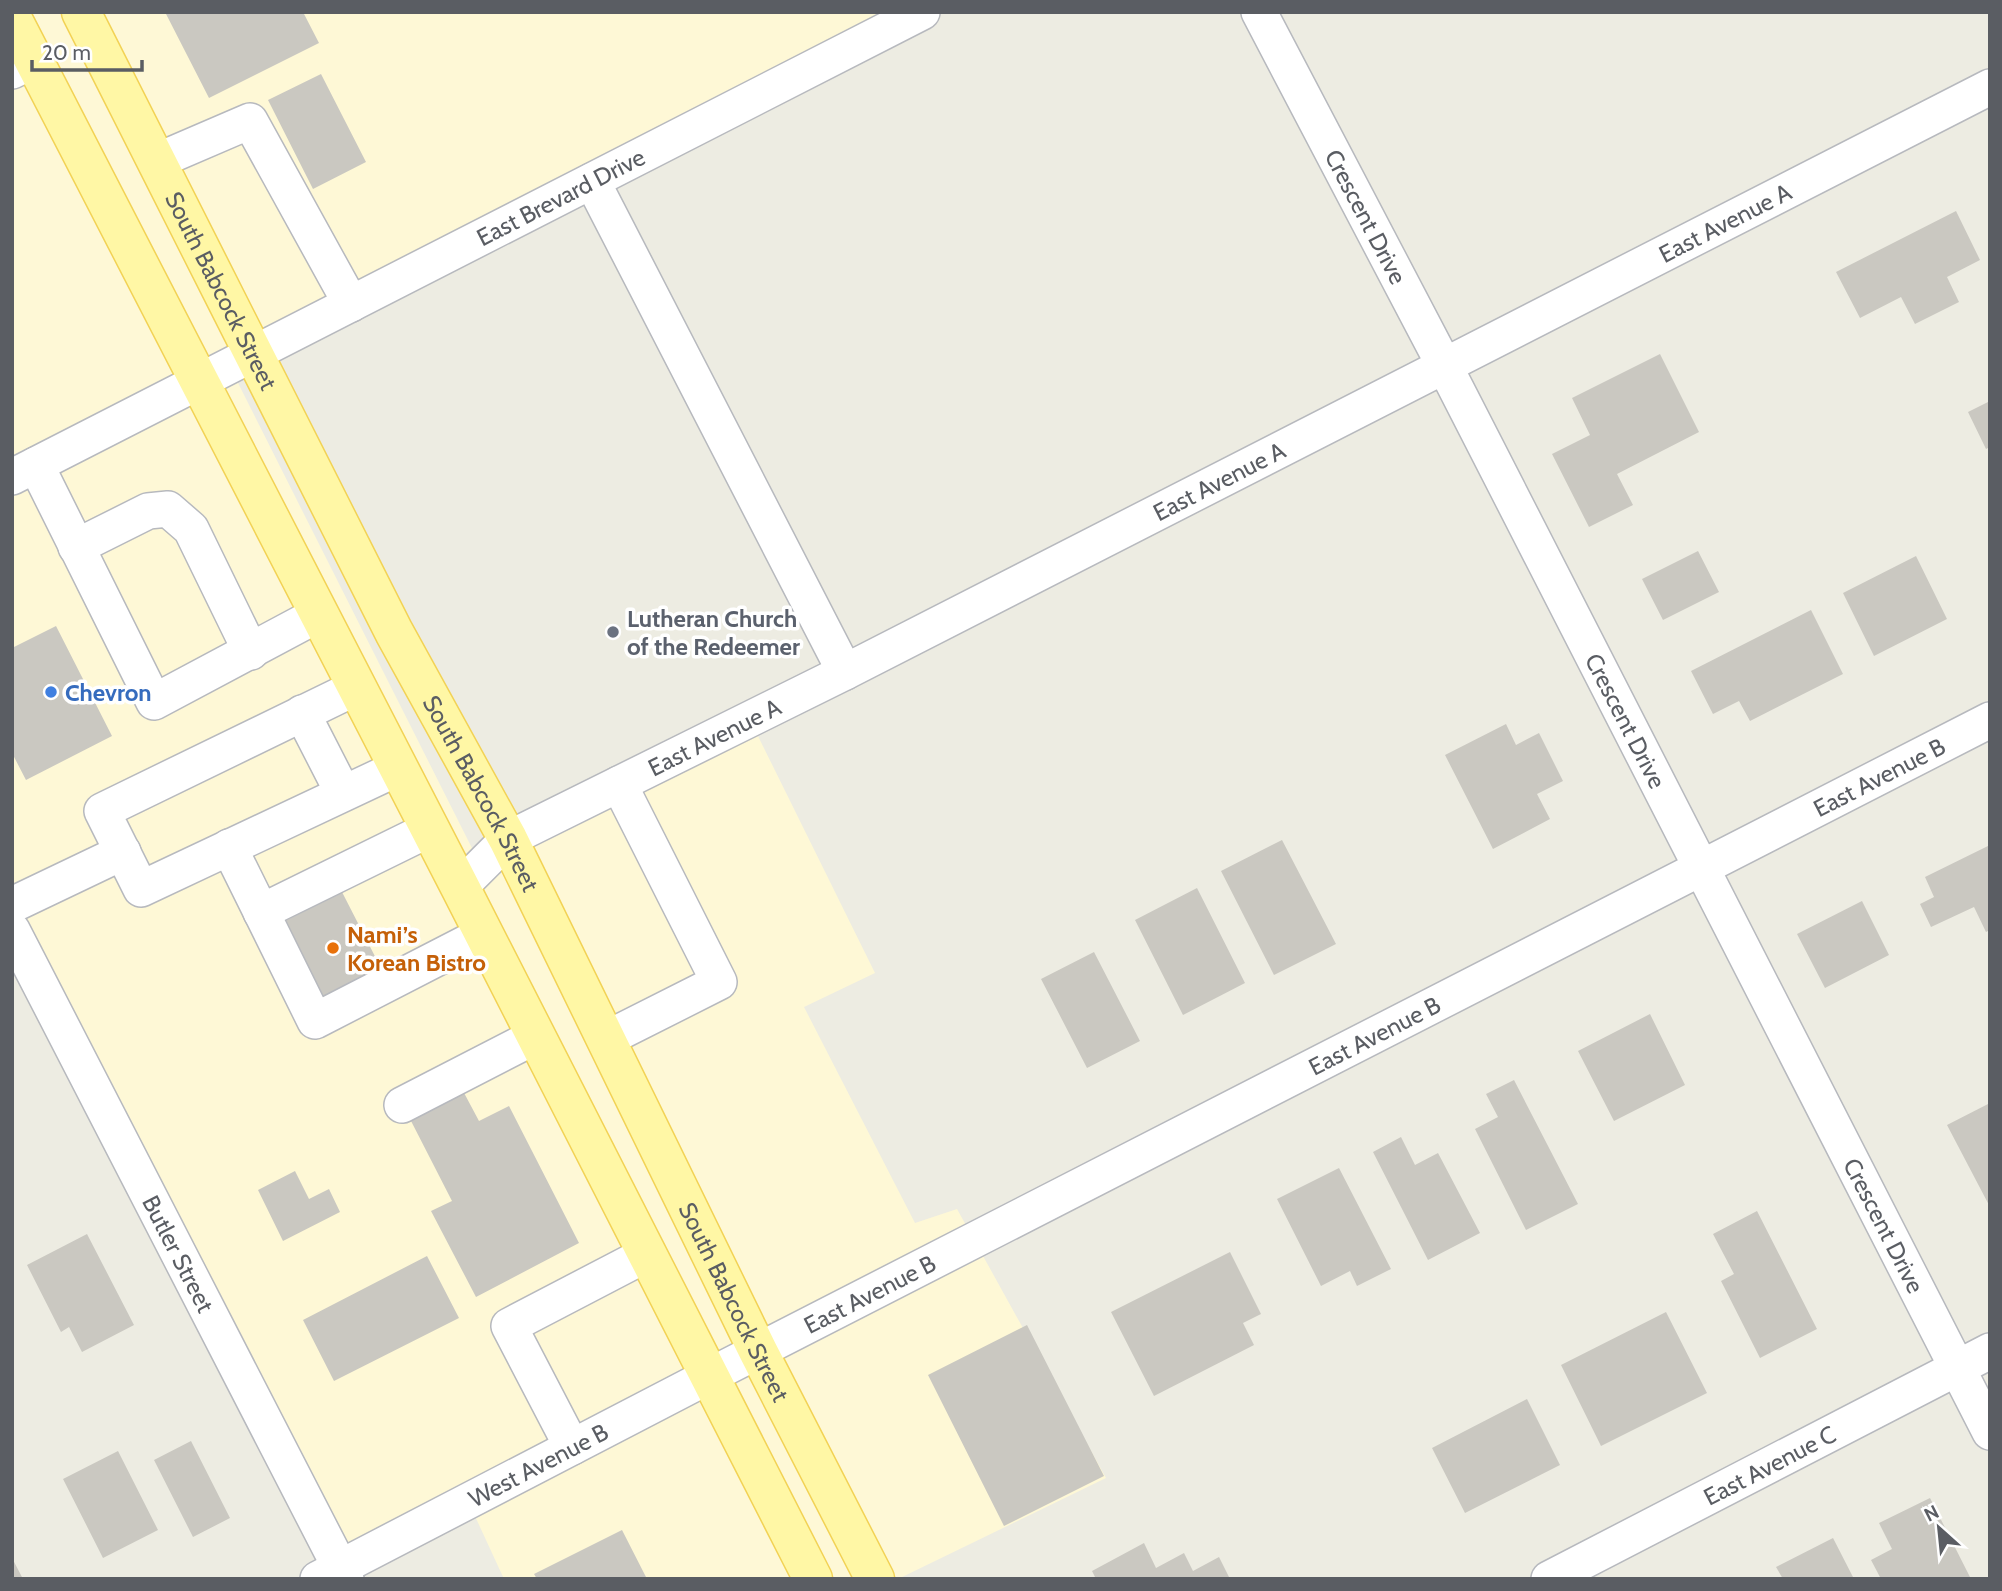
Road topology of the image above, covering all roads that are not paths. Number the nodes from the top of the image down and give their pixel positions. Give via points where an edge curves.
1 (81, 12) edge
2 (922, 12) edge
3 (1259, 12) edge
4 (12, 18) edge
5 (23, 66) edge
6 (1990, 87) edge
7 (157, 161) junction
8 (592, 181) junction
9 (351, 304) junction
10 (253, 355) junction
11 (1444, 365) junction
12 (201, 382) junction
13 (24, 471) edge
14 (76, 547) junction
15 (319, 614) junction
16 (251, 652) junction
17 (845, 672) junction
18 (357, 687) junction
19 (302, 713) junction
20 (1990, 720) edge
21 (398, 768) junction
22 (619, 783) junction
23 (343, 793) junction
24 (430, 829) junction
25 (508, 839) junction
26 (229, 847) junction
27 (123, 852) junction
28 (1703, 867) junction
29 (460, 887) junction
30 (12, 905) edge
31 (261, 912) junction
32 (12, 930) edge
33 (484, 934) junction
34 (537, 1036) junction
35 (606, 1039) junction
36 (402, 1105) dead end
37 (647, 1254) junction
38 (758, 1351) junction
39 (1990, 1352) edge
40 (1957, 1368) junction
41 (709, 1376) junction
42 (1990, 1432) edge
43 (572, 1447) junction
44 (335, 1575) edge
45 (813, 1579) edge
46 (875, 1579) edge
47 (1549, 1579) edge

1 - 7 main road, South Babcock Street
2 - 8 street, East Brevard Drive
3 - 11 street, Crescent Drive
4 - 5 main road
5 - 12 main road
6 - 11 street, East Avenue A
7 - 9 street via 250,121
7 - 10 main road, South Babcock Street
8 - 9 street, East Brevard Drive
8 - 17 street
9 - 10 street, East Brevard Drive
10 - 12 street, East Brevard Drive
10 - 25 main road, South Babcock Street via 394,632
11 - 17 street, East Avenue A
11 - 28 street, Crescent Drive
12 - 13 street, East Brevard Drive
12 - 15 main road
13 - 14 street
14 - 16 street via 148,511 168,509 191,529
14 - 16 street via 154,702
15 - 16 street
15 - 18 main road
17 - 22 street, East Avenue A
18 - 19 street
18 - 21 main road
19 - 23 street
19 - 27 street via 102,811
20 - 28 street, East Avenue B
21 - 23 street
21 - 24 main road
22 - 25 street, East Avenue A
22 - 35 street via 719,982
23 - 26 street
24 - 29 main road
24 - 31 street
25 - 29 street, East Avenue A
25 - 35 main road, South Babcock Street
26 - 27 street via 141,889
26 - 31 street
27 - 30 street
28 - 38 street, East Avenue B
28 - 40 street, Crescent Drive
29 - 33 main road
31 - 33 street via 315,1021
32 - 44 street, Butler Street
33 - 34 main road
34 - 36 street
34 - 37 main road
35 - 38 main road, South Babcock Street
37 - 41 main road
37 - 43 street via 509,1326
38 - 41 street, West Avenue B
38 - 46 main road, South Babcock Street
39 - 40 street, East Avenue C
40 - 42 street, Crescent Drive
40 - 47 street, East Avenue C
41 - 43 street, West Avenue B
41 - 45 main road
43 - 44 street, West Avenue B

